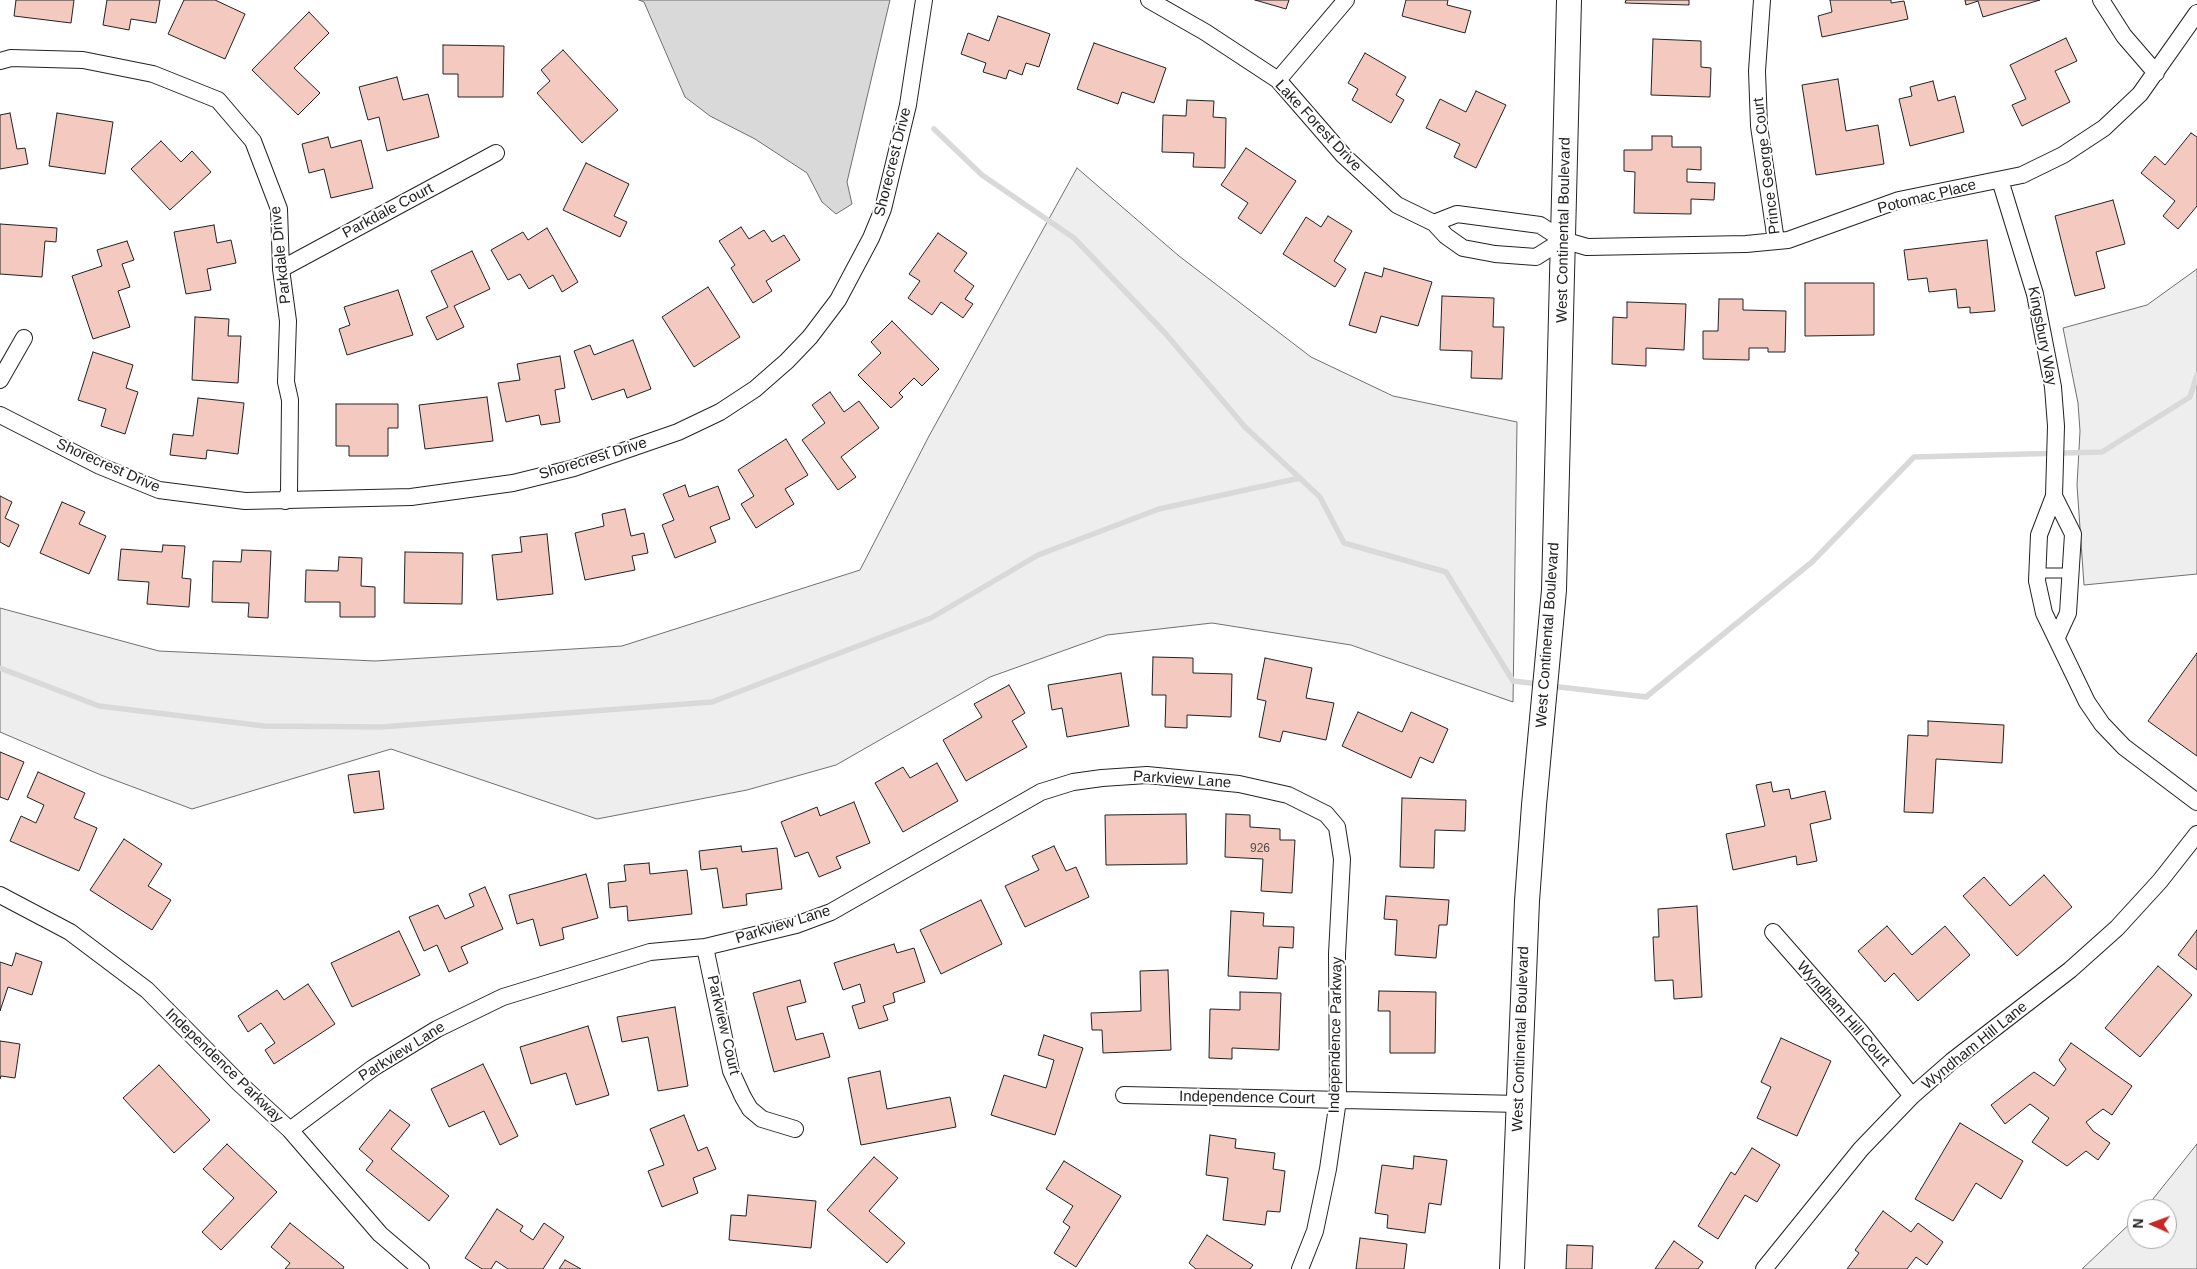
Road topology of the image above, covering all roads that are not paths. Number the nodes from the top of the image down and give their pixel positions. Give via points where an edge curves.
1 (924, 0) edge
2 (1149, 0) edge
3 (1346, 0) edge
4 (1570, 0) edge
5 (1762, 0) edge
6 (2101, 0) edge
7 (2197, 13) edge
8 (0, 61) edge
9 (2156, 73) junction
10 (1278, 80) junction
11 (496, 153) dead end
12 (2000, 180) junction
13 (1434, 223) junction
14 (1563, 240) junction
15 (1776, 241) junction
16 (282, 269) junction
17 (24, 338) dead end
18 (0, 380) edge
19 (0, 415) edge
20 (2054, 496) junction
21 (285, 501) junction
22 (2037, 573) junction
23 (2071, 573) junction
24 (2057, 637) junction
25 (2197, 802) edge
26 (1337, 827) joint
27 (2197, 834) edge
28 (0, 895) edge
29 (1773, 932) dead end
30 (704, 947) junction
31 (1124, 1095) dead end
32 (1912, 1096) junction
33 (1338, 1100) junction
34 (1519, 1104) junction
35 (795, 1129) dead end
36 (290, 1130) junction
37 (421, 1269) edge
38 (1300, 1269) edge
39 (1512, 1269) edge
40 (1764, 1269) edge

1 - 21 street, Shorecrest Drive via 908,105 883,209 871,238 838,300 810,338 755,389 720,412 678,432 574,468 513,483 410,497
2 - 10 street, Lake Forest Drive
3 - 10 street
4 - 14 main road, West Continental Boulevard
5 - 15 street, Prince George Court via 1757,71 1759,126
6 - 9 street via 2124,36
7 - 9 street, Potomac Place
8 - 16 street, Parkdale Drive via 11,58 83,60 153,74 218,100 253,141 279,209
9 - 12 street, Potomac Place via 2140,94 2104,128 2022,175
10 - 13 street, Lake Forest Drive via 1344,156 1397,205
11 - 16 street, Parkdale Court
12 - 15 street, Potomac Place via 1899,200 1788,240
12 - 20 street, Kingsbury Way via 2035,294 2053,387 2056,426
13 - 14 street via 1457,214 1540,224
13 - 14 street, Lake Forest Drive via 1463,248 1495,254 1536,257
14 - 15 street, Potomac Place via 1586,247
14 - 34 main road, West Continental Boulevard via 1552,610 1527,901
16 - 21 street, Parkdale Drive via 288,321 286,382 290,400 289,492
17 - 18 street
19 - 21 street, Shorecrest Drive via 100,466 159,490 245,501
20 - 22 street, Kingsbury Way via 2039,535
20 - 23 street, Kingsbury Way via 2073,534
22 - 23 lane
22 - 24 street, Kingsbury Way via 2044,613
23 - 24 street, Kingsbury Way via 2068,613
24 - 25 street, Kingsbury Way via 2064,658 2102,724 2124,747
26 - 30 street, Parkview Lane via 1326,814 1288,795 1239,784 1147,775 1073,782 1041,792 831,912
26 - 33 street, Independence Parkway via 1342,859 1337,954
27 - 32 street, Wyndham Hill Lane via 2160,881 2097,946
28 - 36 street, Independence Parkway via 70,932 147,990 239,1084
29 - 32 street, Wyndham Hill Court
30 - 35 street, Parkview Court via 731,1071 743,1097 750,1109 762,1119
30 - 36 street, Parkview Lane via 650,952 503,997 437,1029 373,1068
31 - 33 street, Independence Court
32 - 40 street, Wyndham Hill Lane via 1861,1149
33 - 34 street, Independence Court
33 - 38 street, Independence Parkway via 1315,1231
34 - 39 main road, West Continental Boulevard
36 - 37 street, Independence Parkway via 380,1234

